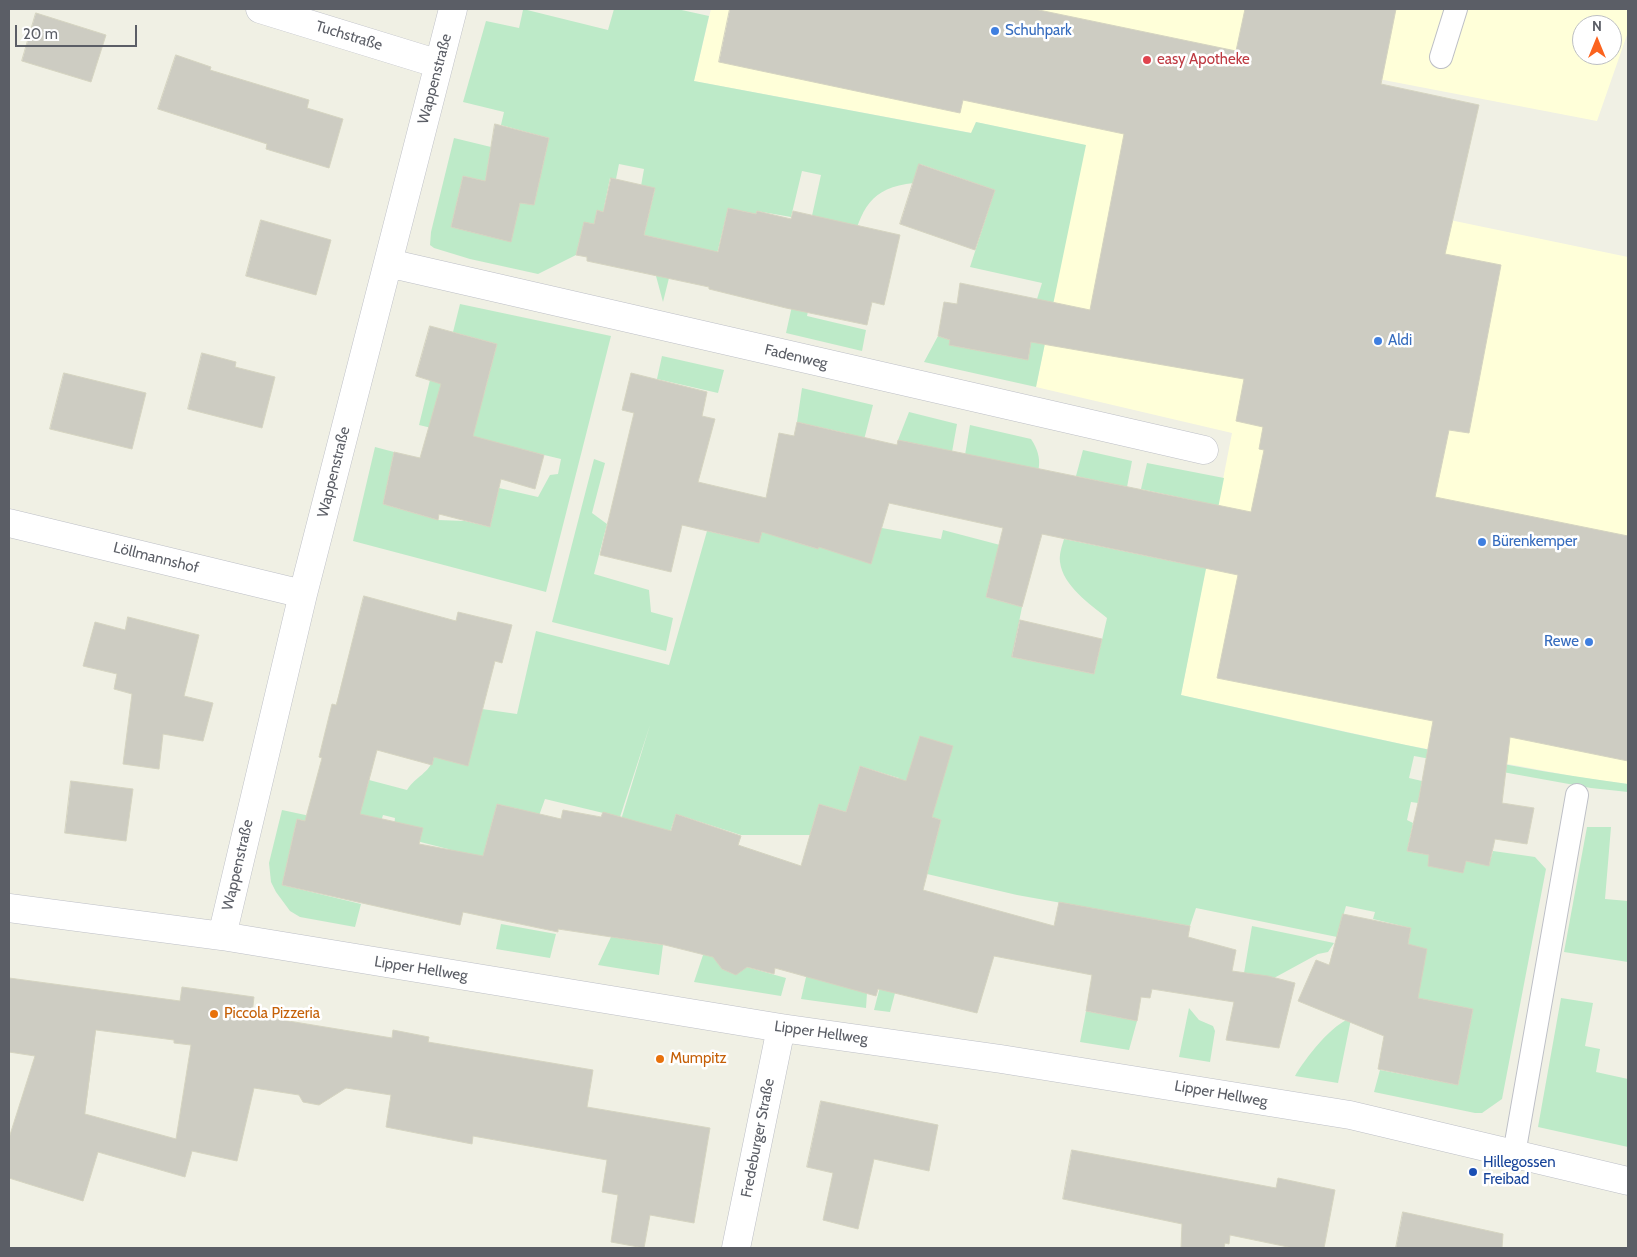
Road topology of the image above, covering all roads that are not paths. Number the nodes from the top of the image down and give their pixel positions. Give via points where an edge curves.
1 (260, 9) edge
2 (453, 9) edge
3 (1456, 9) edge
4 (1441, 56) dead end
5 (439, 64) junction
6 (388, 263) junction
7 (1204, 450) dead end
8 (9, 523) edge
9 (303, 594) junction
10 (1577, 794) dead end
11 (9, 908) edge
12 (222, 936) junction
13 (781, 1028) junction
14 (1514, 1154) junction
15 (1628, 1181) edge
16 (736, 1248) edge

1 - 5 street, Tuchstraße
2 - 5 street, Wappenstraße
3 - 4 lane
5 - 6 street, Wappenstraße
6 - 7 street, Fadenweg
6 - 9 street, Wappenstraße
8 - 9 street, Löllmannshof
9 - 12 street, Wappenstraße
10 - 14 lane
11 - 12 street, Lipper Hellweg
12 - 13 street, Lipper Hellweg
13 - 14 street, Lipper Hellweg via 1038,1064 1350,1115
13 - 16 street, Fredeburger Straße
14 - 15 street, Lipper Hellweg

